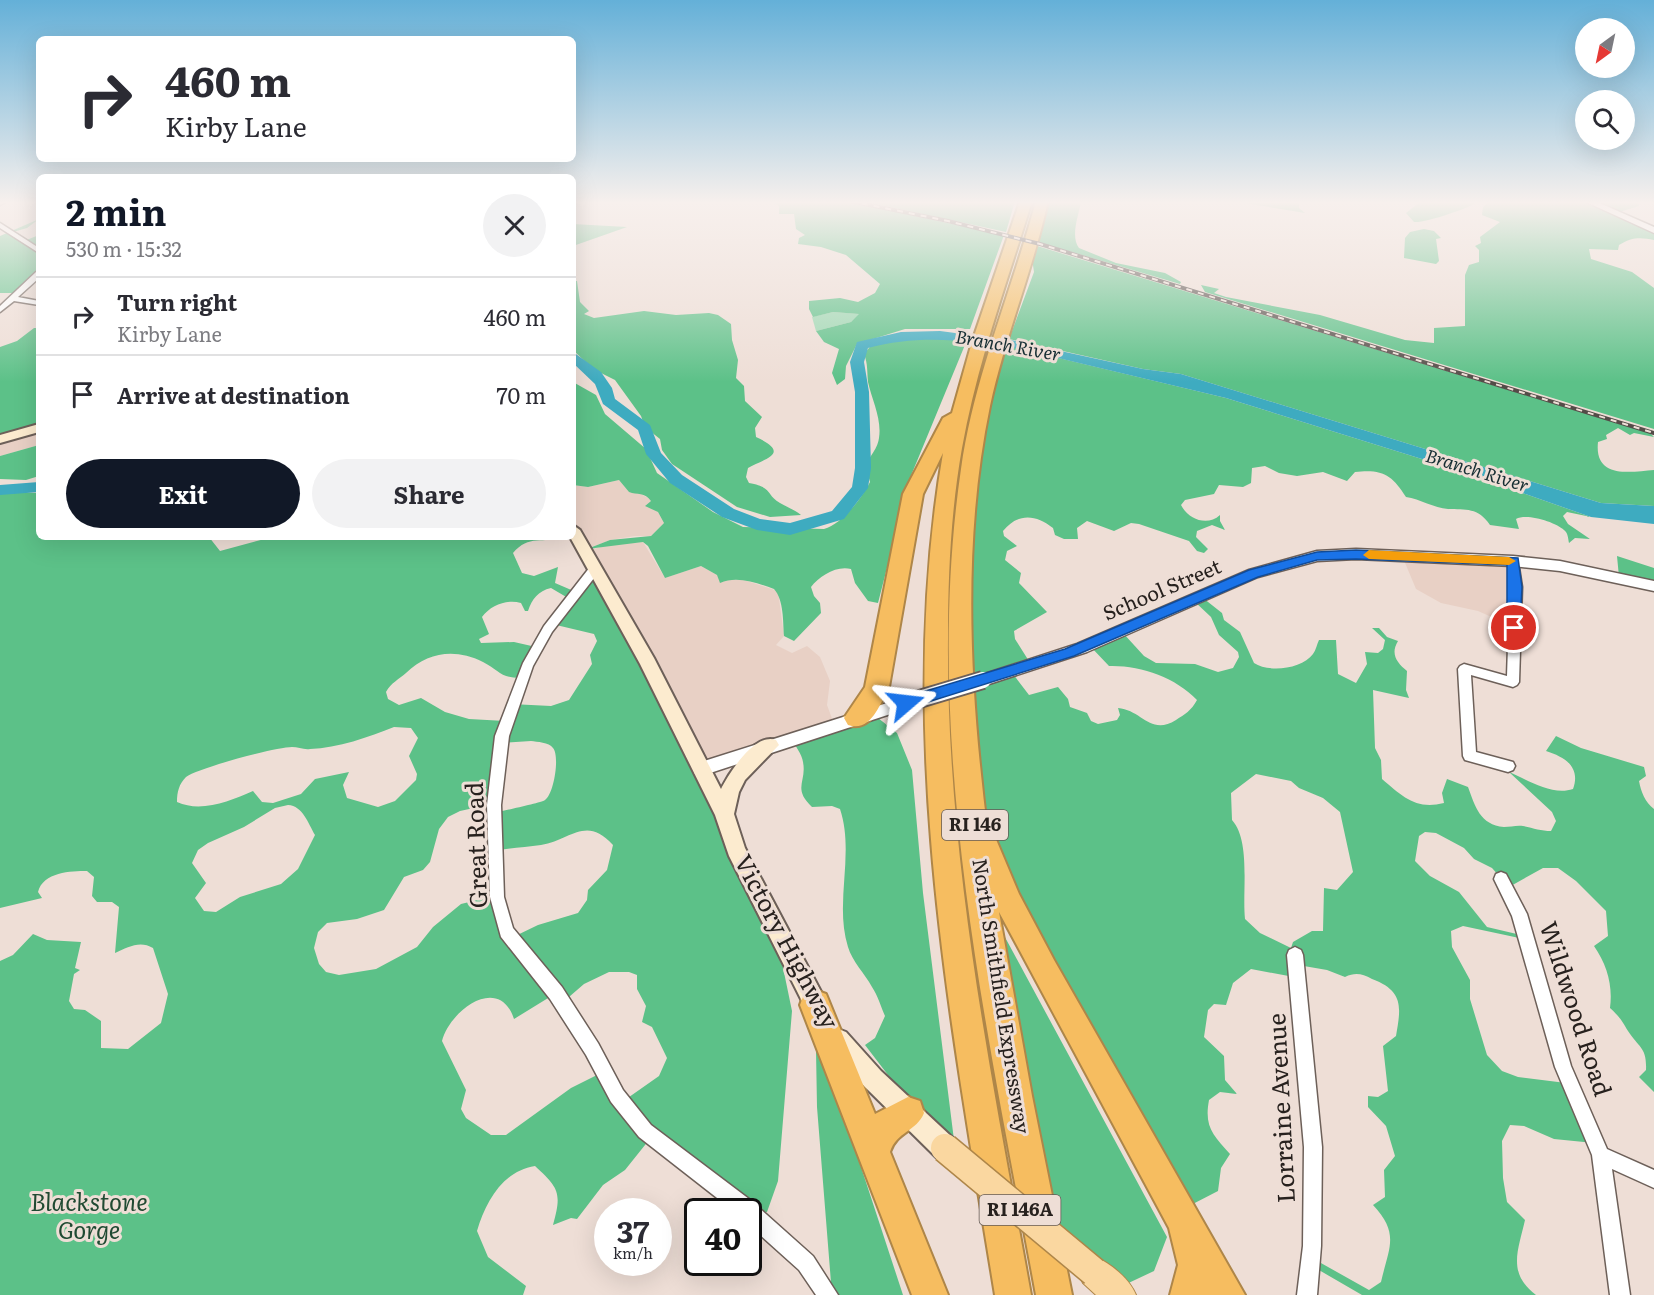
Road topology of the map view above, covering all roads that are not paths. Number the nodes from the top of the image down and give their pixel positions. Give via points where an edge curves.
1 (1006, 261) edge
2 (1021, 261) edge
3 (36, 277) edge
4 (14, 298) junction
5 (36, 302) edge
6 (0, 310) edge
7 (991, 345) junction
8 (963, 402) junction
9 (36, 429) edge
10 (0, 439) edge
11 (576, 536) edge
12 (1513, 561) junction
13 (594, 570) junction
14 (1654, 586) edge
15 (856, 718) junction
16 (770, 745) junction
17 (1508, 766) dead end
18 (701, 769) junction
19 (969, 777) junction
20 (724, 814) junction
21 (1501, 879) dead end
22 (1296, 955) dead end
23 (815, 1005) junction
24 (908, 1113) junction
25 (945, 1148) joint
26 (873, 1152) junction
27 (1601, 1155) junction
28 (1654, 1179) edge
29 (1182, 1216) junction
30 (828, 1295) edge
31 (930, 1295) edge
32 (1013, 1295) edge
33 (1054, 1295) edge
34 (1120, 1295) edge
35 (1188, 1295) edge
36 (1227, 1295) edge
37 (1307, 1295) edge
38 (1620, 1295) edge

1 - 7 highway, North Smithfield Expressway / RI 146 via 984,328
2 - 7 highway, North Smithfield Expressway / RI 146
3 - 4 street
4 - 5 street
4 - 6 street
7 - 8 highway, North Smithfield Expressway / RI 146
7 - 19 highway, North Smithfield Expressway / RI 146 via 972,463 961,575 962,677
8 - 15 highway via 947,425 913,494 877,687
8 - 32 highway, North Smithfield Expressway / RI 146 via 946,486 936,589 940,775 968,1025
9 - 10 main road
11 - 13 main road, RI 146A
12 - 14 street, School Street via 1560,566
12 - 15 street, School Street, bridge via 1356,554 1288,562 1082,648
12 - 17 street via 1513,682 1464,669 1470,756
13 - 18 main road, Victory Highway / RI 146A via 648,663
13 - 30 street, Great Road via 548,628 527,666 502,736 494,805 497,897 502,920 517,947 556,993 645,1131 742,1206 806,1263
15 - 16 street, School Street
16 - 18 street, School Street
16 - 20 main road via 744,764 733,781
18 - 20 main road, Victory Highway / RI 146A
19 - 29 highway via 982,834 1008,901
19 - 33 highway, North Smithfield Expressway / RI 146 via 990,949
20 - 23 main road, Victory Highway / RI 146A via 736,850
21 - 27 street, Wildwood Road via 1519,914 1563,1067
22 - 37 street, Lorraine Avenue via 1314,1147
23 - 24 main road, Victory Highway / RI 146A via 846,1050
23 - 26 highway
24 - 25 main road, Victory Highway / RI 146A
24 - 26 highway via 880,1129
25 - 34 main road, Victory Highway / RI 146A, bridge
26 - 31 highway
27 - 28 street
27 - 38 street, Wildwood Road
29 - 35 highway via 1196,1254 1195,1278
29 - 36 highway

